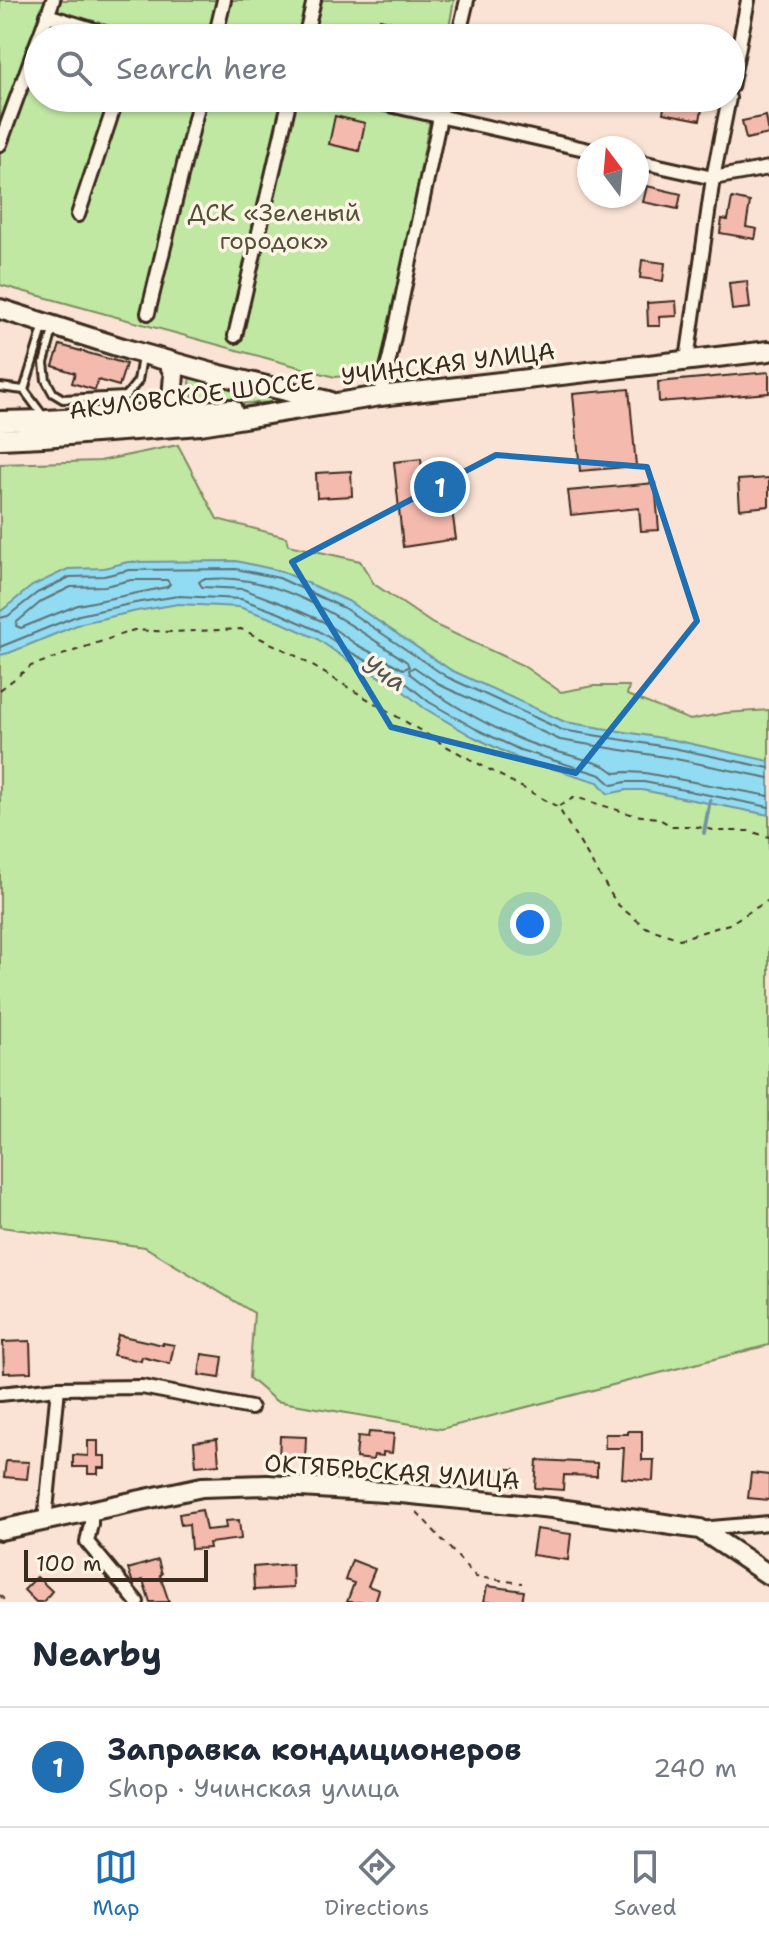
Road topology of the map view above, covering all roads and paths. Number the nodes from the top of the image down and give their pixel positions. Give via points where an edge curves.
1 (53, 0) edge
2 (224, 0) edge
3 (314, 0) edge
4 (467, 0) edge
5 (748, 0) edge
6 (47, 15) junction
7 (44, 24) edge
8 (76, 24) edge
9 (218, 24) edge
10 (308, 24) edge
11 (461, 24) edge
12 (743, 24) edge
13 (24, 78) edge
14 (112, 112) edge
15 (197, 112) edge
16 (287, 112) edge
17 (422, 112) edge
18 (441, 112) edge
19 (726, 112) edge
20 (440, 116) junction
21 (0, 144) edge
22 (577, 147) edge
23 (649, 164) edge
24 (769, 168) edge
25 (713, 178) junction
26 (78, 215) dead end
27 (0, 309) edge
28 (148, 313) dead end
29 (49, 324) junction
30 (235, 336) dead end
31 (769, 351) edge
32 (143, 354) junction
33 (687, 360) junction
34 (168, 361) junction
35 (0, 387) edge
36 (24, 390) junction
37 (380, 396) junction
38 (338, 403) junction
39 (46, 420) junction
40 (170, 420) junction
41 (0, 421) edge
42 (0, 439) edge
43 (0, 690) edge
44 (558, 807) junction
45 (769, 837) edge
46 (768, 900) edge
47 (58, 1388) junction
48 (0, 1394) edge
49 (251, 1408) dead end
50 (401, 1493) junction
51 (91, 1510) junction
52 (45, 1521) junction
53 (769, 1523) edge
54 (700, 1529) junction
55 (0, 1530) edge
56 (769, 1575) edge
57 (522, 1583) dead end
58 (0, 1595) edge
59 (6, 1602) edge
60 (137, 1602) edge

1 - 6 street
2 - 9 street
3 - 10 street
4 - 11 street
5 - 12 street
6 - 7 street
6 - 8 street
13 - 21 street
14 - 26 street
15 - 28 street
16 - 30 street
17 - 20 street
18 - 20 street
19 - 25 street
20 - 22 street
20 - 37 street
23 - 25 street
24 - 25 street
25 - 33 street
27 - 29 street, УЧИНСКАЯ УЛИЦА
29 - 32 street, УЧИНСКАЯ УЛИЦА
29 - 32 lane via 46,380 63,399 126,396 138,381
29 - 36 lane
31 - 33 street, УЧИНСКАЯ УЛИЦА
32 - 34 street, УЧИНСКАЯ УЛИЦА
33 - 37 street, УЧИНСКАЯ УЛИЦА
34 - 38 street, УЧИНСКАЯ УЛИЦА
34 - 40 street via 174,374
35 - 36 lane
36 - 39 lane
37 - 38 street, УЧИНСКАЯ УЛИЦА
38 - 40 street, АКУЛОВСКОЕ ШОССЕ via 200,425
39 - 40 street, АКУЛОВСКОЕ ШОССЕ
39 - 41 street, АКУЛОВСКОЕ ШОССЕ
40 - 42 street, АКУЛОВСКОЕ ШОССЕ
43 - 44 path via 31,666 134,630 241,629
44 - 45 path via 575,797 672,826
44 - 46 path via 617,904 645,927 680,939 729,924
47 - 48 street
47 - 49 street via 142,1387
47 - 52 street
50 - 51 street, ОКТЯБРЬСКАЯ УЛИЦА via 202,1487
50 - 54 street, ОКТЯБРЬСКАЯ УЛИЦА
50 - 57 path via 476,1577
51 - 52 street, ОКТЯБРЬСКАЯ УЛИЦА
51 - 60 street via 87,1542
52 - 55 street, ОКТЯБРЬСКАЯ УЛИЦА
53 - 54 street
54 - 56 street, ОКТЯБРЬСКАЯ УЛИЦА
58 - 59 path

